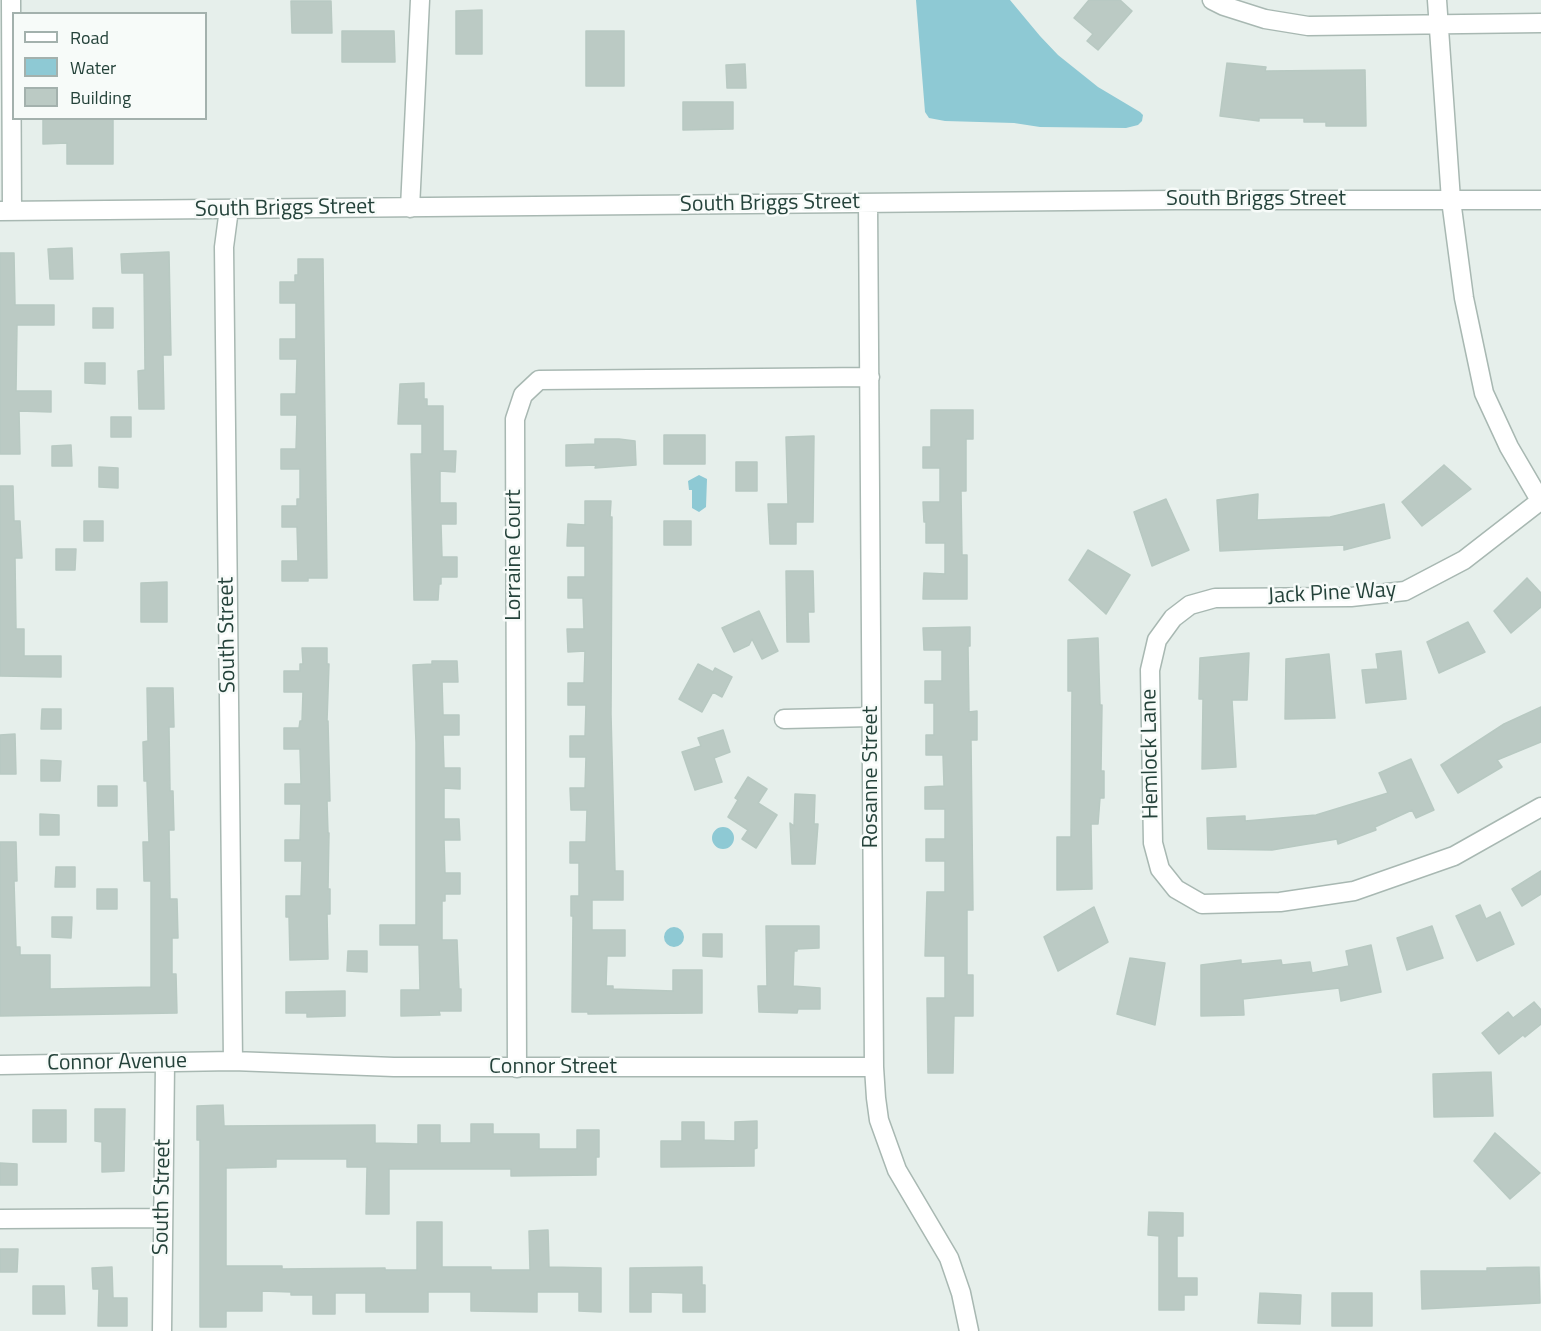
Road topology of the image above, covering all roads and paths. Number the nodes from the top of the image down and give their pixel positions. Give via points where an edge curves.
1 (11, 0) edge
2 (420, 0) edge
3 (1212, 0) edge
4 (1437, 0) edge
5 (1541, 23) edge
6 (1437, 25) junction
7 (6, 148) edge
8 (1451, 200) junction
9 (1541, 200) edge
10 (868, 202) junction
11 (410, 208) junction
12 (229, 209) junction
13 (6, 210) edge
14 (870, 377) junction
15 (1540, 502) edge
16 (1173, 618) joint
17 (871, 717) junction
18 (784, 719) dead end
19 (1541, 807) edge
20 (233, 1061) junction
21 (165, 1063) junction
22 (0, 1065) edge
23 (874, 1067) junction
24 (517, 1068) junction
25 (163, 1218) junction
26 (0, 1219) edge
27 (162, 1331) edge
28 (969, 1331) edge

1 - 7 street
2 - 11 street
3 - 6 street via 1265,19 1308,26
4 - 6 street
5 - 6 street
6 - 8 street
7 - 13 street
8 - 9 street, South Briggs Street
8 - 10 street, South Briggs Street
8 - 15 street via 1464,298 1484,393
10 - 11 street, South Briggs Street
10 - 14 street, Rosanne Street
11 - 12 street, South Briggs Street
12 - 13 street, South Briggs Street
12 - 20 street, South Street via 224,247
14 - 17 street, Rosanne Street
14 - 24 street, Lorraine Court via 539,380 523,395 515,418
15 - 16 street, Jack Pine Way via 1464,560 1405,591 1351,597 1215,598 1190,605
16 - 19 street, Hemlock Lane via 1157,640 1150,670 1153,843 1160,869 1176,889 1202,904 1280,902 1354,891 1454,856
17 - 18 street
17 - 23 street, Rosanne Street
20 - 21 street, Connor Avenue
20 - 24 street, Connor Street
21 - 22 street, Connor Avenue
21 - 25 street, South Street
23 - 24 street, Connor Street
23 - 28 street, Rosanne Street via 879,1120 888,1150 949,1258
25 - 26 street
25 - 27 street, South Street

